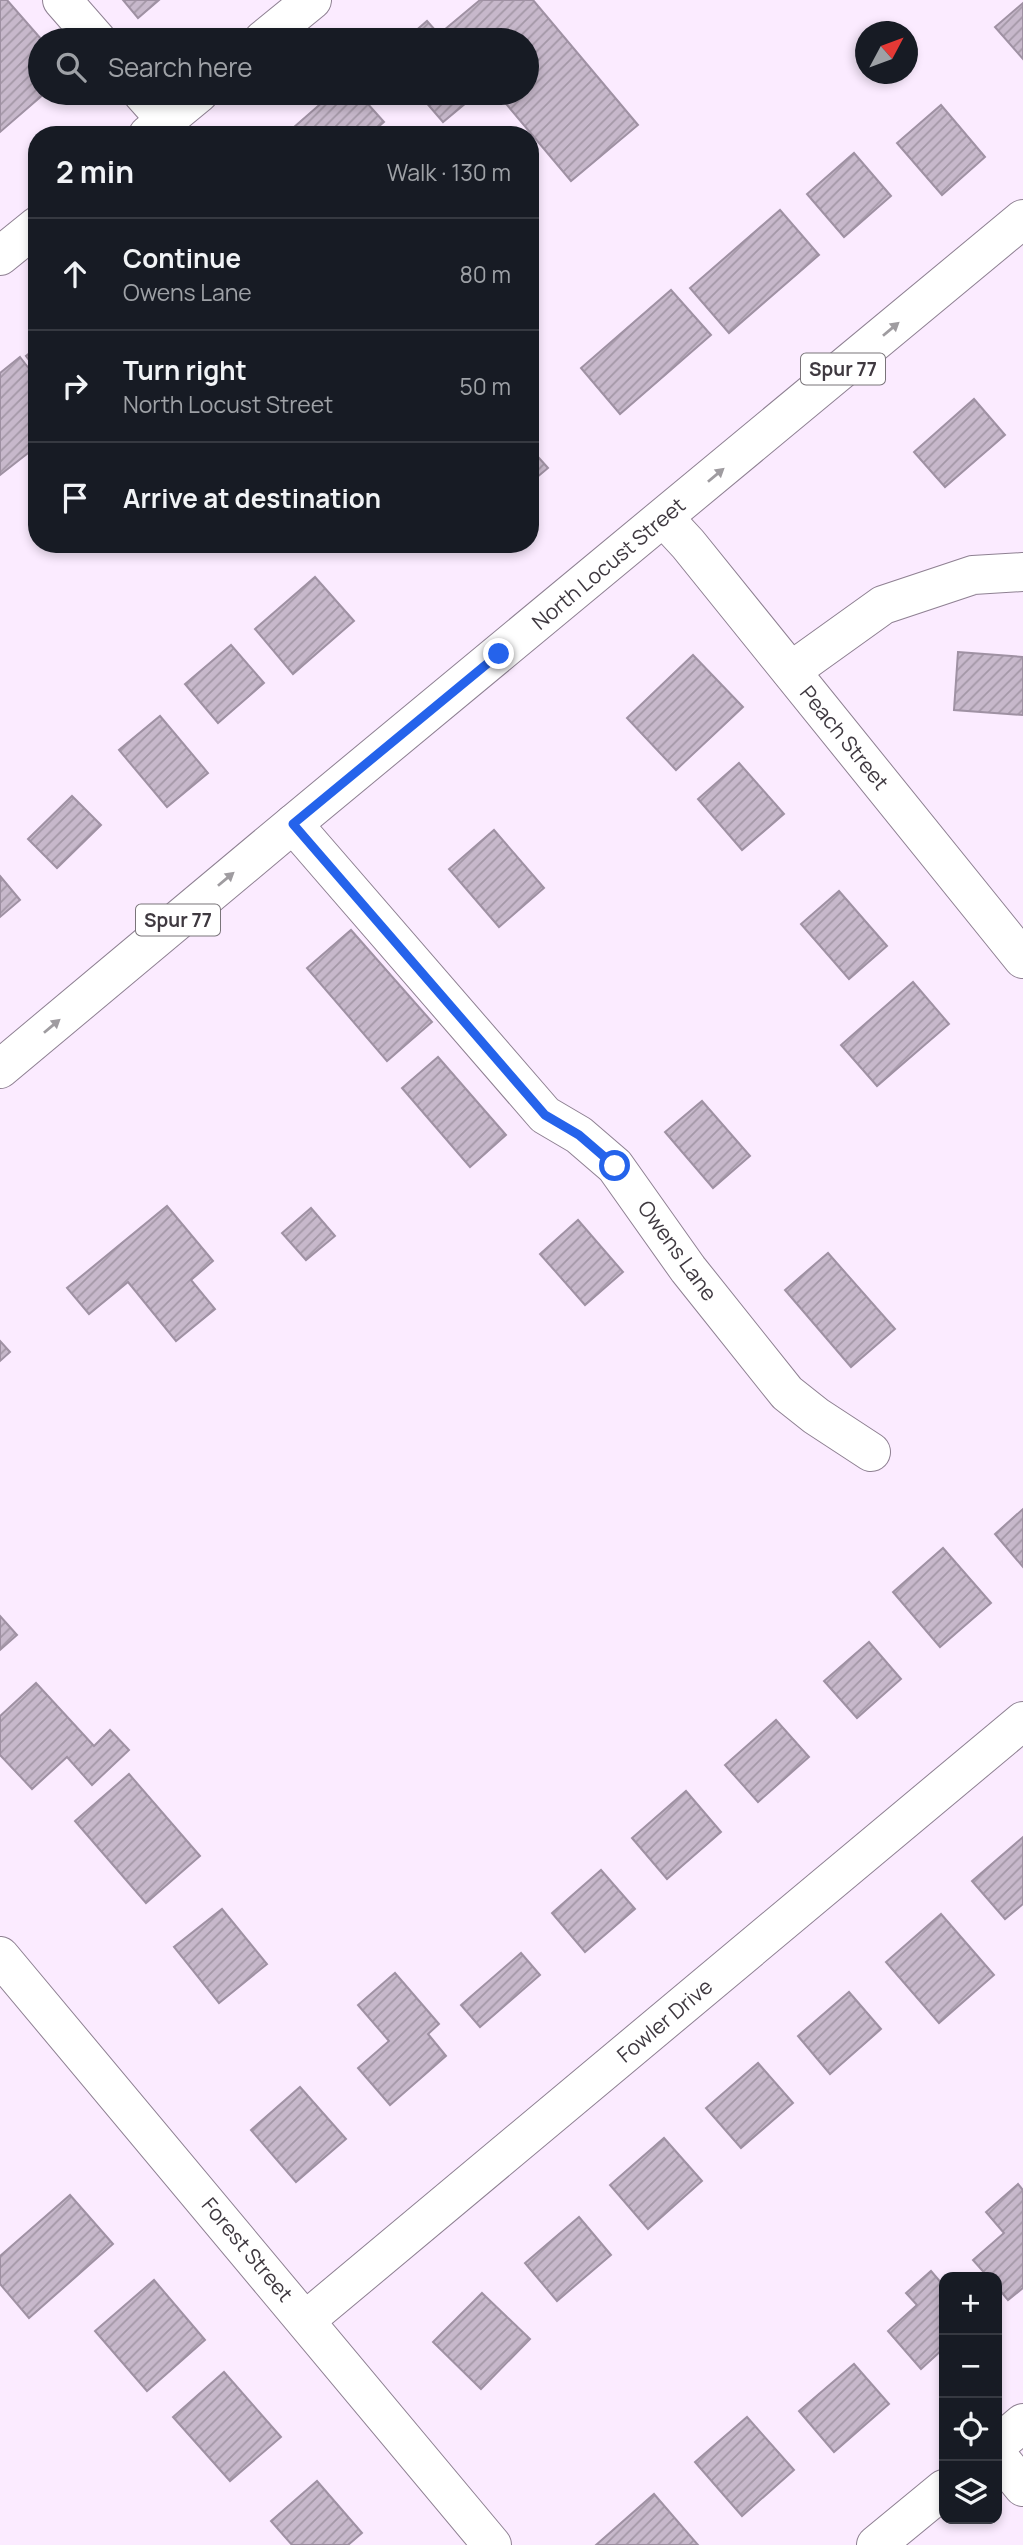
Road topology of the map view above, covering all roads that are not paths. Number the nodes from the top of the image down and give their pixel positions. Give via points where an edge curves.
1 (62, 0) edge
2 (312, 0) edge
3 (86, 28) edge
4 (278, 28) edge
5 (174, 105) edge
6 (152, 116) edge
7 (1023, 219) edge
8 (28, 233) edge
9 (0, 256) edge
10 (664, 519) junction
11 (1023, 572) edge
12 (791, 671) junction
13 (293, 824) junction
14 (1023, 958) edge
15 (0, 1069) edge
16 (871, 1452) dead end
17 (1023, 1721) edge
18 (0, 1956) edge
19 (306, 2320) junction
20 (1023, 2423) edge
21 (1002, 2441) edge
22 (1002, 2461) edge
23 (1023, 2487) edge
24 (939, 2493) edge
25 (492, 2545) edge
26 (876, 2545) edge

1 - 3 street
2 - 4 street
5 - 6 street
10 -> 7 street, North Locust Street / Spur 77
8 - 9 street
10 - 12 street, Peach Street
10 - 13 street, North Locust Street / Spur 77
11 - 12 street via 973,575 883,605
12 - 14 street, Peach Street
15 -> 13 street, North Locust Street / Spur 77
13 - 16 street, Owens Lane via 545,1115 579,1135 615,1166 688,1269 787,1393
17 - 19 street, Fowler Drive
18 - 19 street, Forest Street
19 - 25 street, Forest Street
20 - 21 street
22 - 23 street
24 - 26 street

